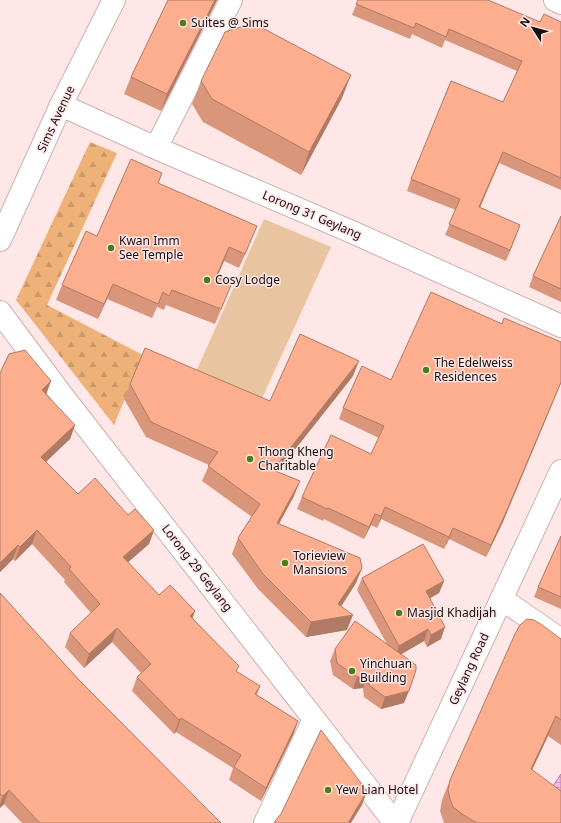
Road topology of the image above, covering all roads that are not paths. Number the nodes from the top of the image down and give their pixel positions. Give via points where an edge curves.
1 (114, 0) edge
2 (231, 0) edge
3 (555, 0) edge
4 (561, 3) edge
5 (62, 105) junction
6 (156, 148) junction
7 (0, 240) edge
8 (0, 312) edge
9 (561, 326) edge
10 (561, 471) edge
11 (502, 599) junction
12 (561, 640) edge
13 (314, 719) junction
14 (265, 823) edge
15 (396, 823) edge

1 - 5 street, Sims Avenue
2 - 6 street
3 - 4 street
5 - 6 street, Lorong 31 Geylang
5 - 7 street, Sims Avenue
6 - 9 street, Lorong 31 Geylang
8 - 13 street, Lorong 29 Geylang
10 - 11 street, Geylang Road
11 - 12 street
11 - 15 street, Geylang Road
13 - 14 street
13 - 15 street, Lorong 29 Geylang

